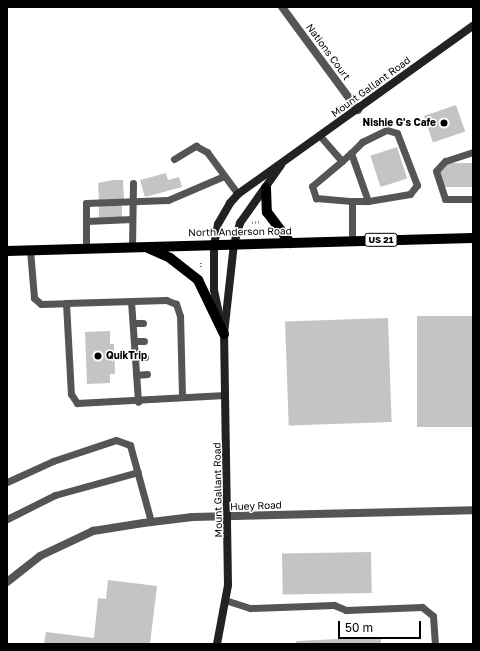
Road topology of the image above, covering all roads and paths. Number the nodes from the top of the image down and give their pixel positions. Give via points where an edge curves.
1 (282, 7) edge
2 (473, 26) edge
3 (358, 110) junction
4 (320, 136) junction
5 (473, 152) edge
6 (351, 153) junction
7 (174, 159) dead end
8 (342, 161) junction
9 (281, 165) junction
10 (224, 176) junction
11 (133, 183) dead end
12 (266, 188) junction
13 (238, 194) junction
14 (473, 198) edge
15 (352, 201) junction
16 (368, 201) junction
17 (133, 204) junction
18 (132, 219) junction
19 (86, 221) junction
20 (259, 222) junction
21 (266, 222) dead end
22 (247, 223) dead end
23 (259, 227) dead end
24 (473, 238) edge
25 (352, 241) junction
26 (290, 243) junction
27 (234, 244) junction
28 (214, 245) junction
29 (146, 247) junction
30 (132, 248) junction
31 (86, 249) junction
32 (30, 250) junction
33 (7, 251) edge
34 (201, 262) dead end
35 (201, 267) dead end
36 (131, 301) junction
37 (66, 303) junction
38 (133, 323) junction
39 (143, 323) dead end
40 (224, 334) junction
41 (134, 341) junction
42 (144, 341) dead end
43 (135, 357) junction
44 (145, 357) dead end
45 (147, 374) dead end
46 (136, 375) junction
47 (225, 395) junction
48 (182, 396) junction
49 (138, 402) junction
50 (138, 472) junction
51 (7, 482) edge
52 (473, 510) edge
53 (229, 517) junction
54 (7, 519) edge
55 (151, 522) junction
56 (7, 582) edge
57 (225, 600) junction
58 (217, 644) edge
59 (435, 644) edge

1 - 3 street, Nations Court
2 - 3 street, Mount Gallant Road
3 - 4 street, Mount Gallant Road
4 - 8 lane
4 - 9 street, Mount Gallant Road
5 - 14 lane via 444,161 436,171 446,199
6 - 8 lane
6 - 16 lane
6 - 16 lane via 362,142 387,130 397,133 417,184 410,194
7 - 10 lane via 196,146 206,152
8 - 15 lane via 312,186 316,198
9 - 12 street, Mount Gallant Road
9 - 13 street, Mount Gallant Road
10 - 13 lane
10 - 17 lane via 168,200
11 - 17 lane
12 - 26 main road via 267,212
12 - 27 street, Mount Gallant Road via 240,223
13 - 28 street, Mount Gallant Road via 218,224
15 - 16 lane
15 - 25 lane
17 - 18 lane
17 - 19 lane via 86,204
18 - 19 lane
18 - 30 lane
19 - 31 lane
20 - 21 path
20 - 22 path
20 - 23 path
24 - 25 main road, North Anderson Road / US 21
25 - 26 main road, North Anderson Road / US 21
26 - 27 main road, North Anderson Road / US 21
27 - 28 main road, North Anderson Road / US 21
27 - 40 street, Mount Gallant Road
28 - 29 main road, North Anderson Road / US 21
28 - 40 street, Mount Gallant Road via 214,290
29 - 30 main road, North Anderson Road / US 21
29 - 40 main road via 170,258 198,280
30 - 31 main road, North Anderson Road / US 21
31 - 32 main road, North Anderson Road / US 21
32 - 33 main road, North Anderson Road / US 21
32 - 37 lane via 34,298 41,304
34 - 35 path
36 - 37 lane
36 - 38 lane
36 - 48 lane via 172,302 178,308 178,372
37 - 49 lane via 71,394 74,401 83,404
38 - 39 lane
38 - 41 lane
40 - 47 street, Mount Gallant Road
41 - 42 lane
41 - 43 lane
43 - 44 lane
43 - 46 lane
45 - 46 lane
46 - 49 lane
47 - 48 lane
47 - 53 street, Mount Gallant Road
48 - 49 lane
50 - 51 lane via 130,445 116,440 53,461
50 - 54 lane via 56,495
50 - 55 lane
52 - 53 street, Huey Road
53 - 55 street, Huey Road via 193,517
53 - 57 street, Mount Gallant Road
55 - 56 street, Huey Road via 93,531 40,556
57 - 58 street, Mount Gallant Road
57 - 59 lane via 250,608 334,605 346,610 422,607 433,616

